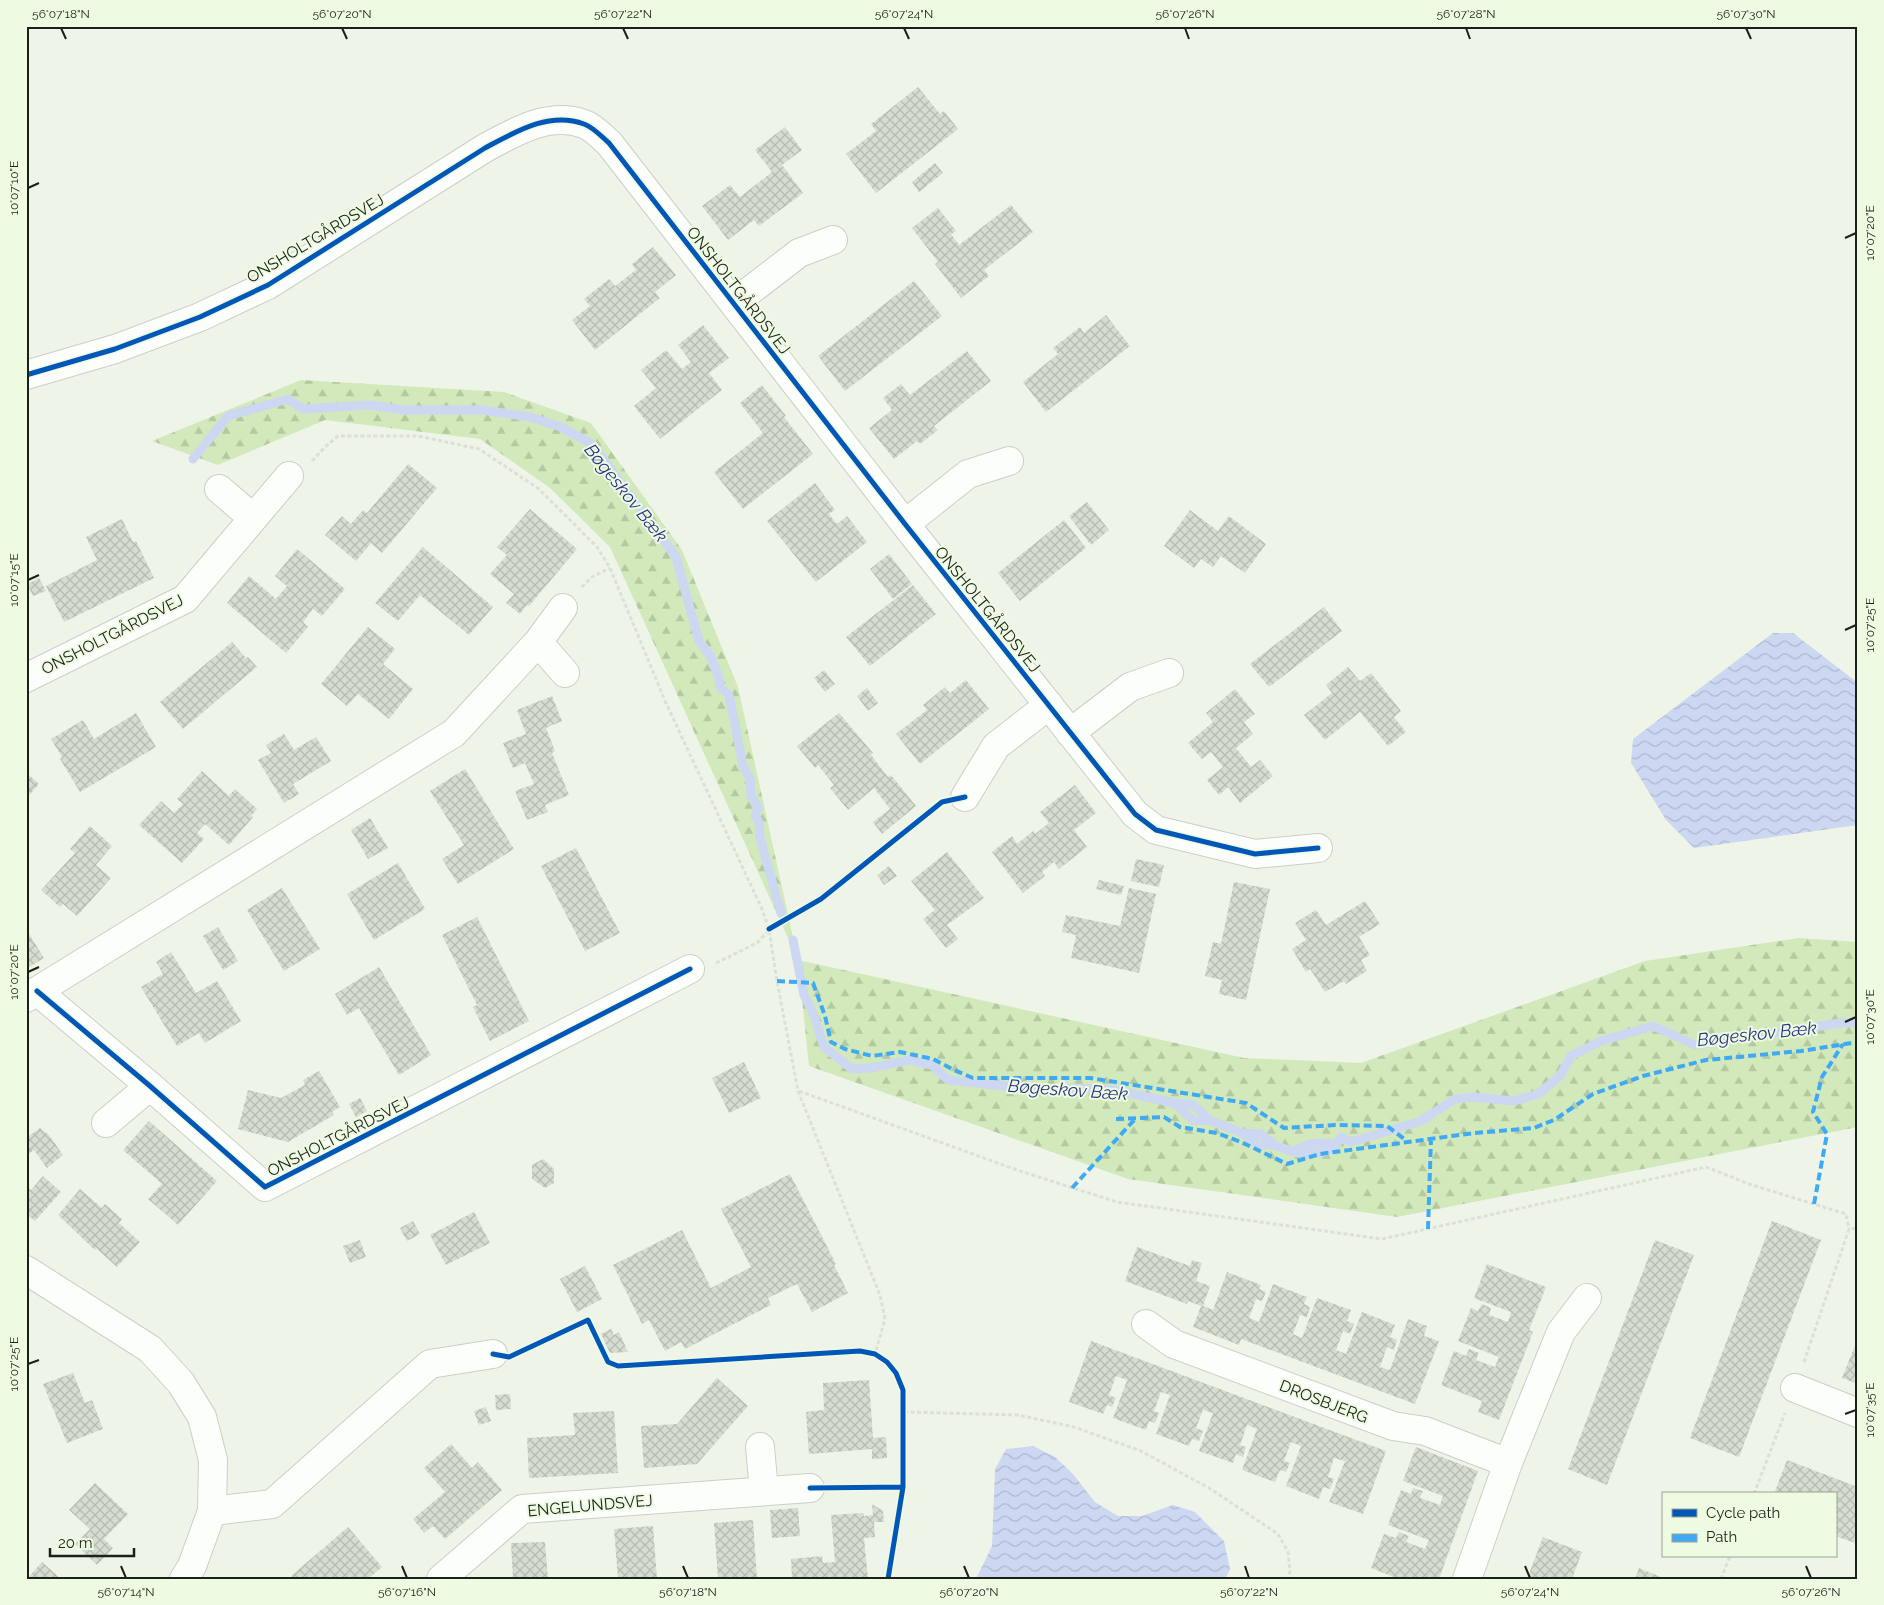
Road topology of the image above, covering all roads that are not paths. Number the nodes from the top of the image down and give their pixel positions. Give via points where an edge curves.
1 (833, 240) dead end
2 (734, 303) junction
3 (26, 375) edge
4 (1009, 461) dead end
5 (289, 476) road end
6 (219, 489) dead end
7 (253, 518) junction
8 (905, 524) junction
9 (563, 608) road end
10 (538, 642) junction
11 (565, 673) dead end
12 (1169, 673) dead end
13 (26, 678) edge
14 (1049, 706) junction
15 (1070, 733) junction
16 (966, 797) dead end
17 (1318, 848) dead end
18 (690, 969) road end
19 (32, 994) edge
20 (150, 1086) junction
21 (106, 1124) dead end
22 (26, 1270) edge
23 (1588, 1298) dead end
24 (1146, 1324) dead end
25 (493, 1354) dead end
26 (1795, 1388) road end
27 (1858, 1413) edge
28 (760, 1447) dead end
29 (1508, 1463) junction
30 (810, 1488) dead end
31 (764, 1491) junction
32 (212, 1511) junction
33 (184, 1579) edge
34 (441, 1579) edge
35 (1466, 1579) edge

1 - 2 street, ONSHOLTGÅRDSVEJ via 799,252
2 - 3 street, ONSHOLTGÅRDSVEJ via 609,143 586,124 556,119 521,128 485,148 268,285 200,317 124,346
2 - 8 street, ONSHOLTGÅRDSVEJ
4 - 8 street via 968,474
5 - 7 street, ONSHOLTGÅRDSVEJ
6 - 7 street
7 - 13 street, ONSHOLTGÅRDSVEJ via 185,599
8 - 14 street, ONSHOLTGÅRDSVEJ
9 - 10 street, ONSHOLTGÅRDSVEJ
10 - 11 street
10 - 19 street, ONSHOLTGÅRDSVEJ via 454,733
12 - 15 street via 1130,687
14 - 15 street, ONSHOLTGÅRDSVEJ
14 - 16 street via 996,746
15 - 17 street, ONSHOLTGÅRDSVEJ via 1134,814 1156,830 1255,854
18 - 20 street, ONSHOLTGÅRDSVEJ via 265,1187
19 - 20 street, ONSHOLTGÅRDSVEJ
20 - 21 street
22 - 32 street via 150,1349 181,1383 202,1417 214,1460
23 - 29 street via 1560,1332
24 - 29 street, DROSBJERG via 1174,1344 1393,1426 1425,1431
25 - 32 street via 430,1364 272,1504
26 - 27 street
28 - 31 street
29 - 35 street
30 - 31 street, ENGELUNDSVEJ
31 - 34 street, ENGELUNDSVEJ via 522,1509
32 - 33 street

